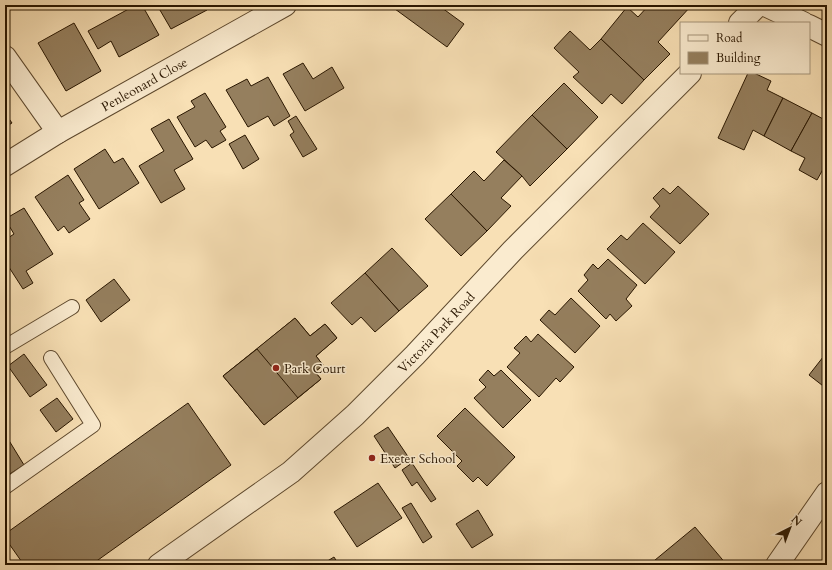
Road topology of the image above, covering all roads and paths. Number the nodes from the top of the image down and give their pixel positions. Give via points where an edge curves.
1 (285, 5) edge
2 (771, 6) edge
3 (742, 22) edge
4 (801, 22) edge
5 (810, 26) edge
6 (827, 35) edge
7 (5, 58) edge
8 (689, 74) edge
9 (58, 132) junction
10 (5, 165) edge
11 (72, 306) dead end
12 (5, 347) edge
13 (51, 358) dead end
14 (5, 486) edge
15 (827, 493) edge
16 (158, 565) edge
17 (777, 565) edge

1 - 9 street, Penleonard Close
2 - 3 street
2 - 4 street
5 - 6 street
7 - 9 street
8 - 16 street, Victoria Park Road via 513,250 355,415 291,472
9 - 10 street, Penleonard Close
11 - 12 lane
13 - 14 lane via 93,424
15 - 17 street

